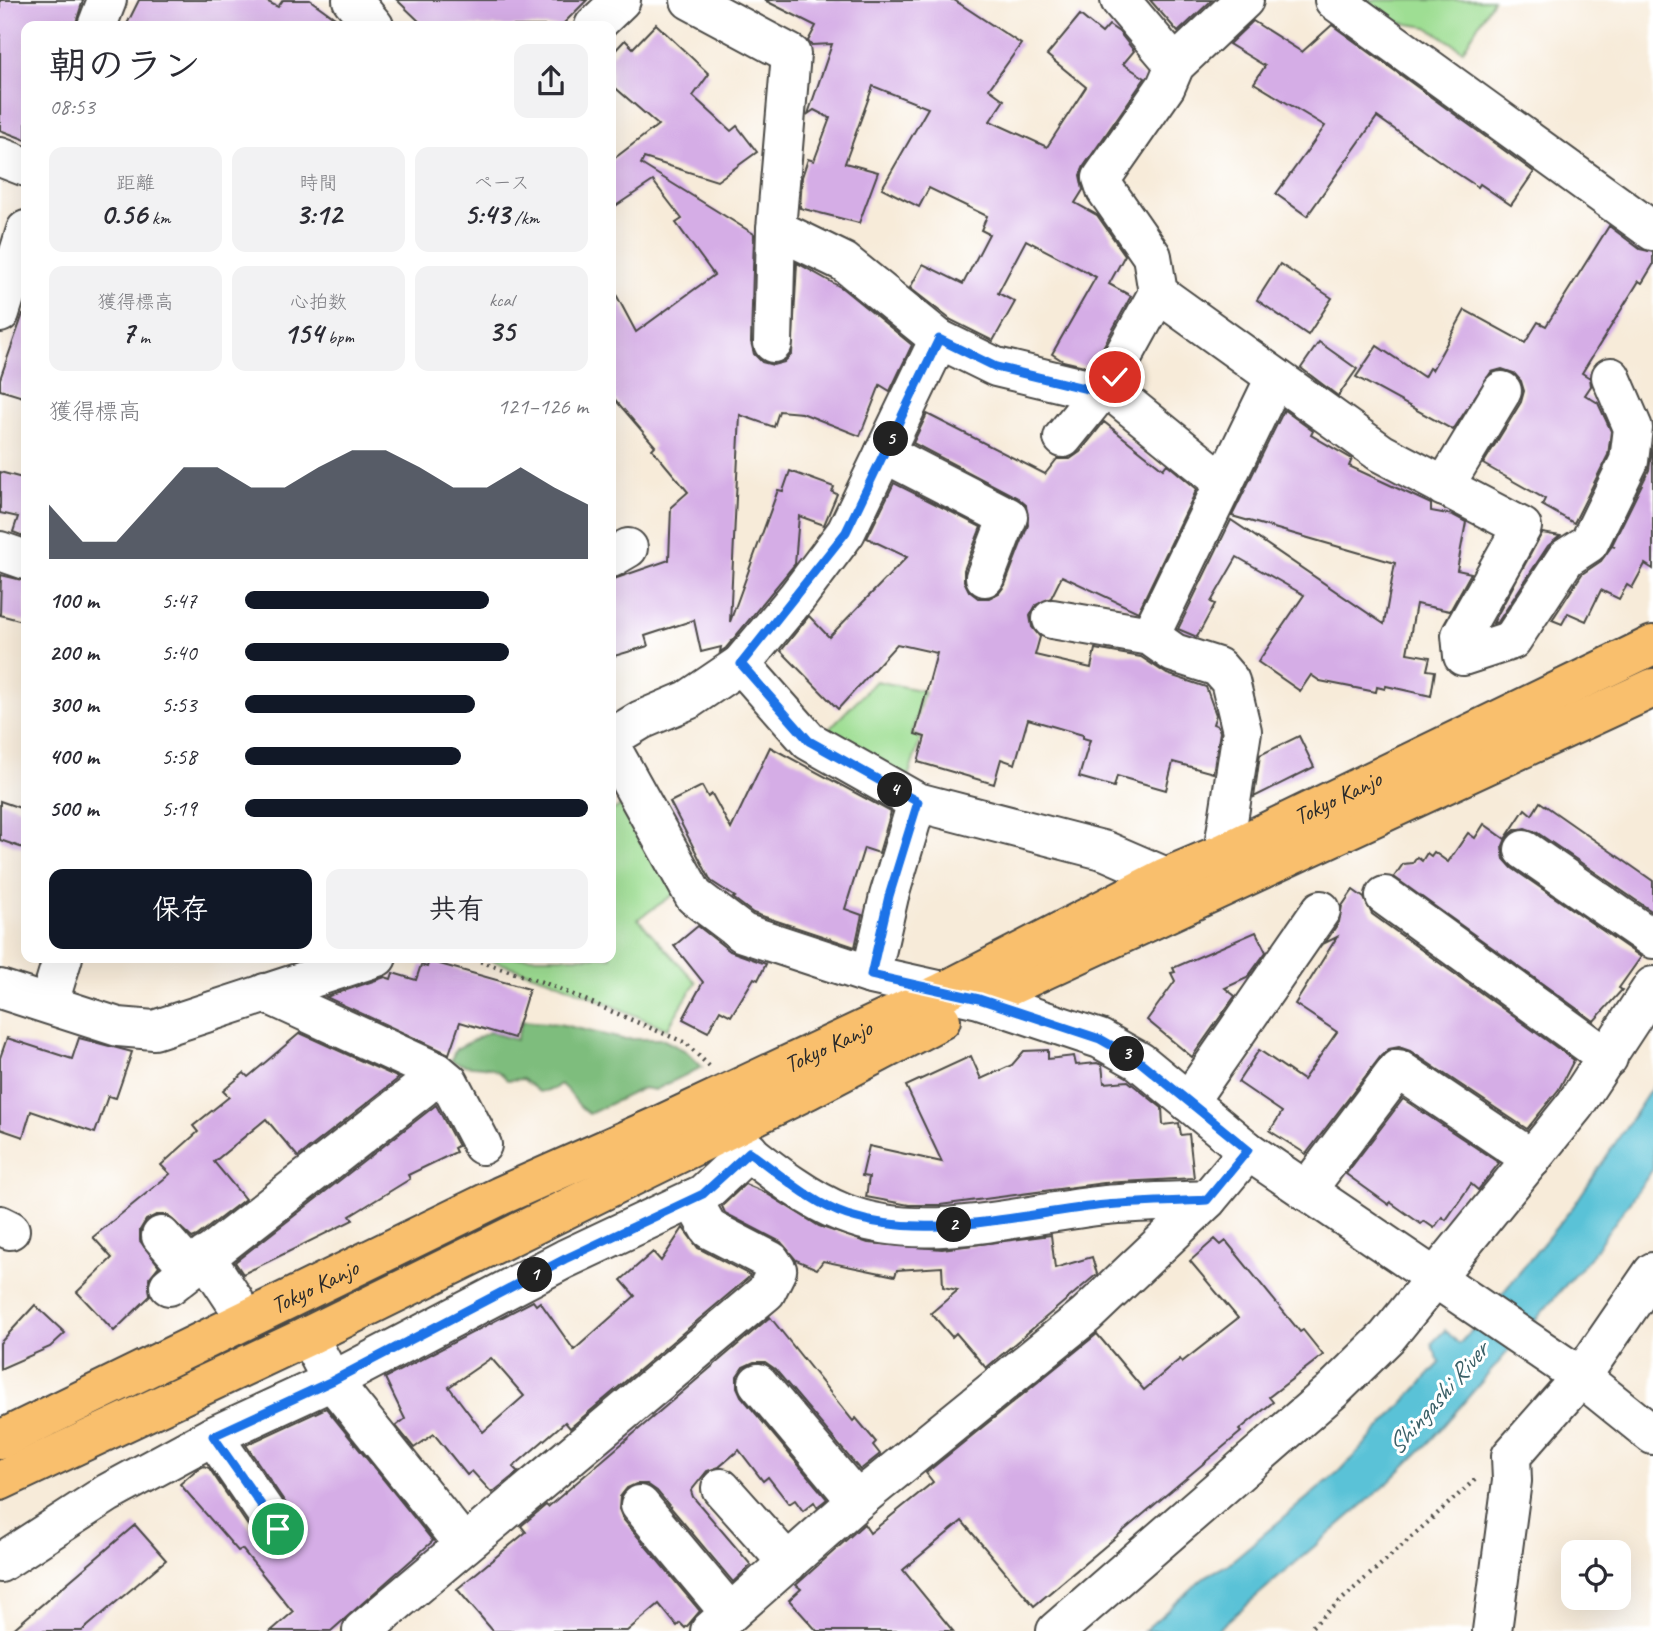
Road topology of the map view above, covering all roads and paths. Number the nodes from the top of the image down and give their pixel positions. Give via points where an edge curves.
1 (107, 0) edge
2 (621, 0) edge
3 (690, 0) edge
4 (1120, 0) edge
5 (1244, 0) edge
6 (1334, 0) edge
7 (99, 21) edge
8 (599, 21) edge
9 (1175, 65) junction
10 (0, 158) edge
11 (21, 165) edge
12 (776, 229) junction
13 (1653, 231) edge
14 (21, 246) edge
15 (1158, 293) junction
16 (0, 313) edge
17 (939, 339) junction
18 (773, 343) dead end
19 (1611, 377) dead end
20 (1275, 379) junction
21 (1108, 389) junction
22 (1502, 391) dead end
23 (1063, 438) dead end
24 (884, 453) junction
25 (1222, 481) junction
26 (1444, 487) junction
27 (0, 551) edge
28 (21, 558) edge
29 (985, 577) dead end
30 (1052, 619) dead end
31 (1150, 636) junction
32 (1653, 645) edge
33 (741, 664) junction
34 (1653, 688) edge
35 (616, 735) edge
36 (616, 756) edge
37 (918, 802) junction
38 (1524, 850) dead end
39 (1223, 853) junction
40 (1166, 877) junction
41 (1385, 896) dead end
42 (1321, 910) dead end
43 (1653, 939) edge
44 (61, 963) edge
45 (358, 963) edge
46 (485, 963) edge
47 (871, 975) junction
48 (1653, 986) edge
49 (0, 989) edge
50 (943, 992) junction
51 (265, 993) junction
52 (979, 999) junction
53 (49, 1003) junction
54 (1608, 1058) junction
55 (437, 1072) junction
56 (713, 1072) dead end
57 (1188, 1102) junction
58 (735, 1141) junction
59 (482, 1145) dead end
60 (1248, 1150) junction
61 (1532, 1159) junction
62 (1306, 1191) junction
63 (692, 1199) junction
64 (1207, 1200) junction
65 (161, 1236) dead end
66 (188, 1270) junction
67 (1653, 1272) edge
68 (1437, 1281) junction
69 (234, 1300) dead end
70 (308, 1336) junction
71 (1575, 1373) junction
72 (332, 1381) junction
73 (758, 1383) dead end
74 (1653, 1435) edge
75 (213, 1436) junction
76 (0, 1440) edge
77 (1511, 1457) junction
78 (0, 1481) edge
79 (721, 1488) dead end
80 (857, 1501) junction
81 (640, 1505) dead end
82 (278, 1529) dead end
83 (464, 1545) junction
84 (0, 1563) edge
85 (788, 1563) junction
86 (720, 1622) edge
87 (362, 1631) edge
88 (1055, 1631) edge
89 (1307, 1631) edge
90 (1492, 1631) edge

1 - 7 street
2 - 8 street
3 - 12 street via 792,54
4 - 9 street
5 - 9 street
6 - 13 street
9 - 15 street via 1166,86 1102,178 1152,256
10 - 11 street
12 - 17 street via 844,262
12 - 18 street
14 - 16 street
15 - 20 street
15 - 21 street
17 - 21 street via 996,367
17 - 24 street
19 - 26 street via 1633,428 1629,461 1589,543 1566,558 1512,640 1463,656 1461,635 1522,527
20 - 25 street
20 - 26 street via 1381,453
21 - 23 street
21 - 25 street
22 - 26 street
24 - 29 street via 1008,517
24 - 33 street via 846,532
25 - 31 street
27 - 28 street
30 - 31 street
31 - 39 street via 1174,653 1218,667 1230,681 1242,731
32 - 39 highway, Tokyo Kanjo
33 - 35 street via 688,700
33 - 37 street via 809,741
34 - 52 highway, Tokyo Kanjo
36 - 47 street via 694,896 743,933
37 - 40 street via 1107,851
37 - 47 street
38 - 43 street
39 - 40 highway, Tokyo Kanjo
40 - 50 highway, Tokyo Kanjo
41 - 54 street
42 - 57 street
44 - 53 street
45 - 51 street
46 - 56 path via 545,983 686,1043
47 - 50 street
48 - 54 street
49 - 53 street
50 - 52 street
50 - 76 highway, Tokyo Kanjo via 500,1196
51 - 53 street via 154,1030 118,1027
51 - 55 street
52 - 57 street via 1100,1039 1139,1061
52 - 58 highway, Tokyo Kanjo via 808,1090
54 - 61 street
55 - 59 street via 449,1082
55 - 66 street
57 - 60 street
58 - 63 street via 703,1194
58 - 64 street via 822,1204 846,1215 907,1226 946,1226 1106,1205
58 - 70 highway, Tokyo Kanjo
60 - 62 street
60 - 64 street
61 - 62 street via 1398,1069
61 - 68 street
62 - 68 street
63 - 72 street via 565,1259
63 - 83 street via 709,1229 771,1261 775,1280
64 - 80 street via 1086,1315
65 - 66 street
66 - 69 street
67 - 71 street
68 - 71 street
68 - 88 street via 1332,1391
70 - 72 street
70 - 78 highway, Tokyo Kanjo
71 - 74 street
71 - 77 street
72 - 75 street
72 - 83 street
73 - 80 street
75 - 82 street
75 - 84 street via 108,1493
77 - 89 path via 1469,1483
77 - 90 street
79 - 85 street
80 - 85 street
81 - 86 street
83 - 87 street
85 - 86 street

